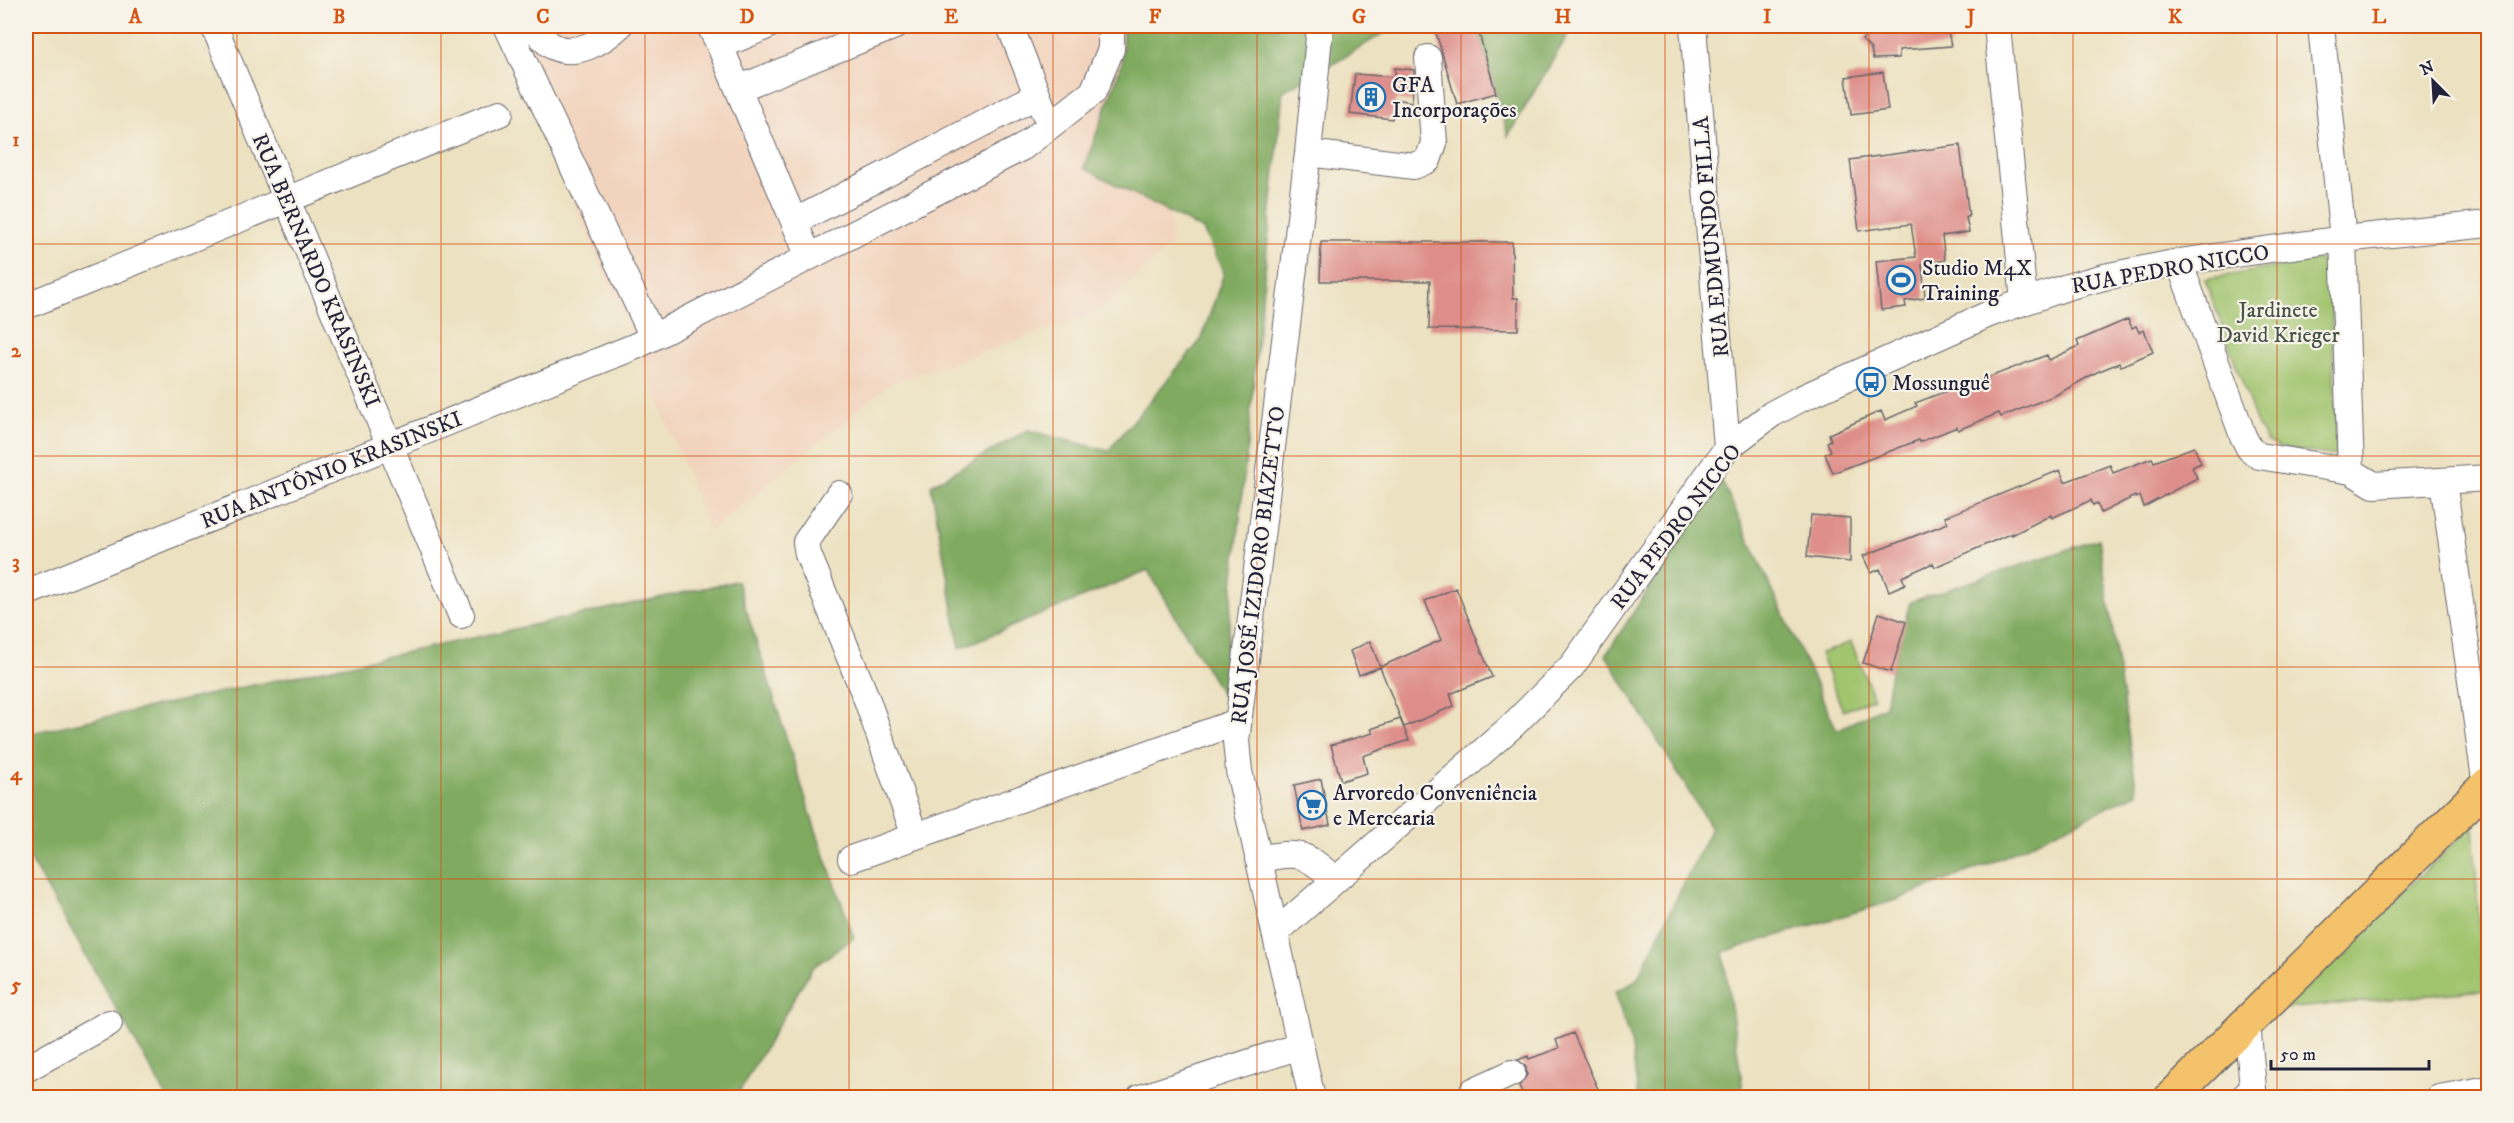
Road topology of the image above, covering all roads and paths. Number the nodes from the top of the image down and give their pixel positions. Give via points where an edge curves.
1 (214, 26) edge
2 (619, 26) edge
3 (766, 26) edge
4 (895, 26) edge
5 (1010, 26) edge
6 (1111, 26) edge
7 (1320, 26) edge
8 (1693, 26) edge
9 (1997, 26) edge
10 (2321, 26) edge
11 (517, 27) edge
12 (715, 36) edge
13 (1428, 58) dead end
14 (740, 88) junction
15 (1036, 96) junction
16 (500, 113) dead end
17 (1050, 125) junction
18 (1308, 153) junction
19 (287, 200) junction
20 (794, 222) junction
21 (2488, 224) edge
22 (2343, 239) junction
23 (809, 257) junction
24 (2179, 262) junction
25 (2024, 301) junction
26 (26, 306) edge
27 (645, 341) junction
28 (390, 445) junction
29 (1728, 448) junction
30 (2351, 471) junction
31 (2488, 478) edge
32 (2443, 481) junction
33 (839, 494) dead end
34 (26, 593) edge
35 (461, 615) dead end
36 (1238, 722) junction
37 (2488, 791) edge
38 (915, 836) junction
39 (851, 859) dead end
40 (1258, 859) junction
41 (1336, 880) junction
42 (1275, 933) junction
43 (109, 1023) dead end
44 (2247, 1023) junction
45 (1300, 1046) junction
46 (26, 1069) edge
47 (1512, 1073) dead end
48 (2488, 1089) edge
49 (1186, 1090) edge
50 (1470, 1095) edge
51 (1140, 1098) edge
52 (1312, 1098) edge
53 (2171, 1098) edge
54 (2243, 1098) edge
55 (2439, 1098) edge

1 - 19 street, RUA BERNARDO KRASINSKI
2 - 11 street via 601,41 580,49 559,49
3 - 12 street
4 - 14 street
5 - 15 street
6 - 17 street, RUA ANTÔNIO KRASINSKI via 1111,49 1093,92
7 - 18 street, RUA JOSÉ IZIDORO BIAZETTO
8 - 29 street, RUA EDMUNDO FILLA
9 - 25 street
10 - 22 street
11 - 27 street
12 - 14 street
13 - 18 street via 1434,143 1428,160 1414,166
14 - 20 street
15 - 17 street
15 - 20 street
16 - 19 street
17 - 23 street, RUA ANTÔNIO KRASINSKI via 1023,147
18 - 36 street, RUA JOSÉ IZIDORO BIAZETTO
19 - 26 street
19 - 28 street, RUA BERNARDO KRASINSKI
20 - 23 street
21 - 22 street, RUA PEDRO NICCO
22 - 24 street, RUA PEDRO NICCO
22 - 30 street
23 - 27 street, RUA ANTÔNIO KRASINSKI
24 - 25 street, RUA PEDRO NICCO via 2104,277
24 - 30 street via 2249,448 2273,460
25 - 29 street, RUA PEDRO NICCO via 1950,330 1800,399 1772,414
27 - 28 street, RUA ANTÔNIO KRASINSKI
28 - 34 street, RUA ANTÔNIO KRASINSKI
28 - 35 street, RUA BERNARDO KRASINSKI
29 - 41 street, RUA PEDRO NICCO via 1587,646 1556,683
30 - 32 street via 2374,485
31 - 32 street
32 - 37 street
33 - 38 street via 806,542 808,554 867,700
36 - 38 street
36 - 40 street, RUA JOSÉ IZIDORO BIAZETTO via 1236,757
37 - 44 main road
38 - 39 street
40 - 41 street via 1288,854 1309,858
40 - 42 street, RUA JOSÉ IZIDORO BIAZETTO
41 - 42 street, RUA PEDRO NICCO
42 - 45 street, RUA JOSÉ IZIDORO BIAZETTO
43 - 46 street
44 - 53 main road
44 - 54 street via 2253,1088
45 - 49 street
45 - 52 street, RUA JOSÉ IZIDORO BIAZETTO
47 - 50 street
48 - 55 street
49 - 51 street

